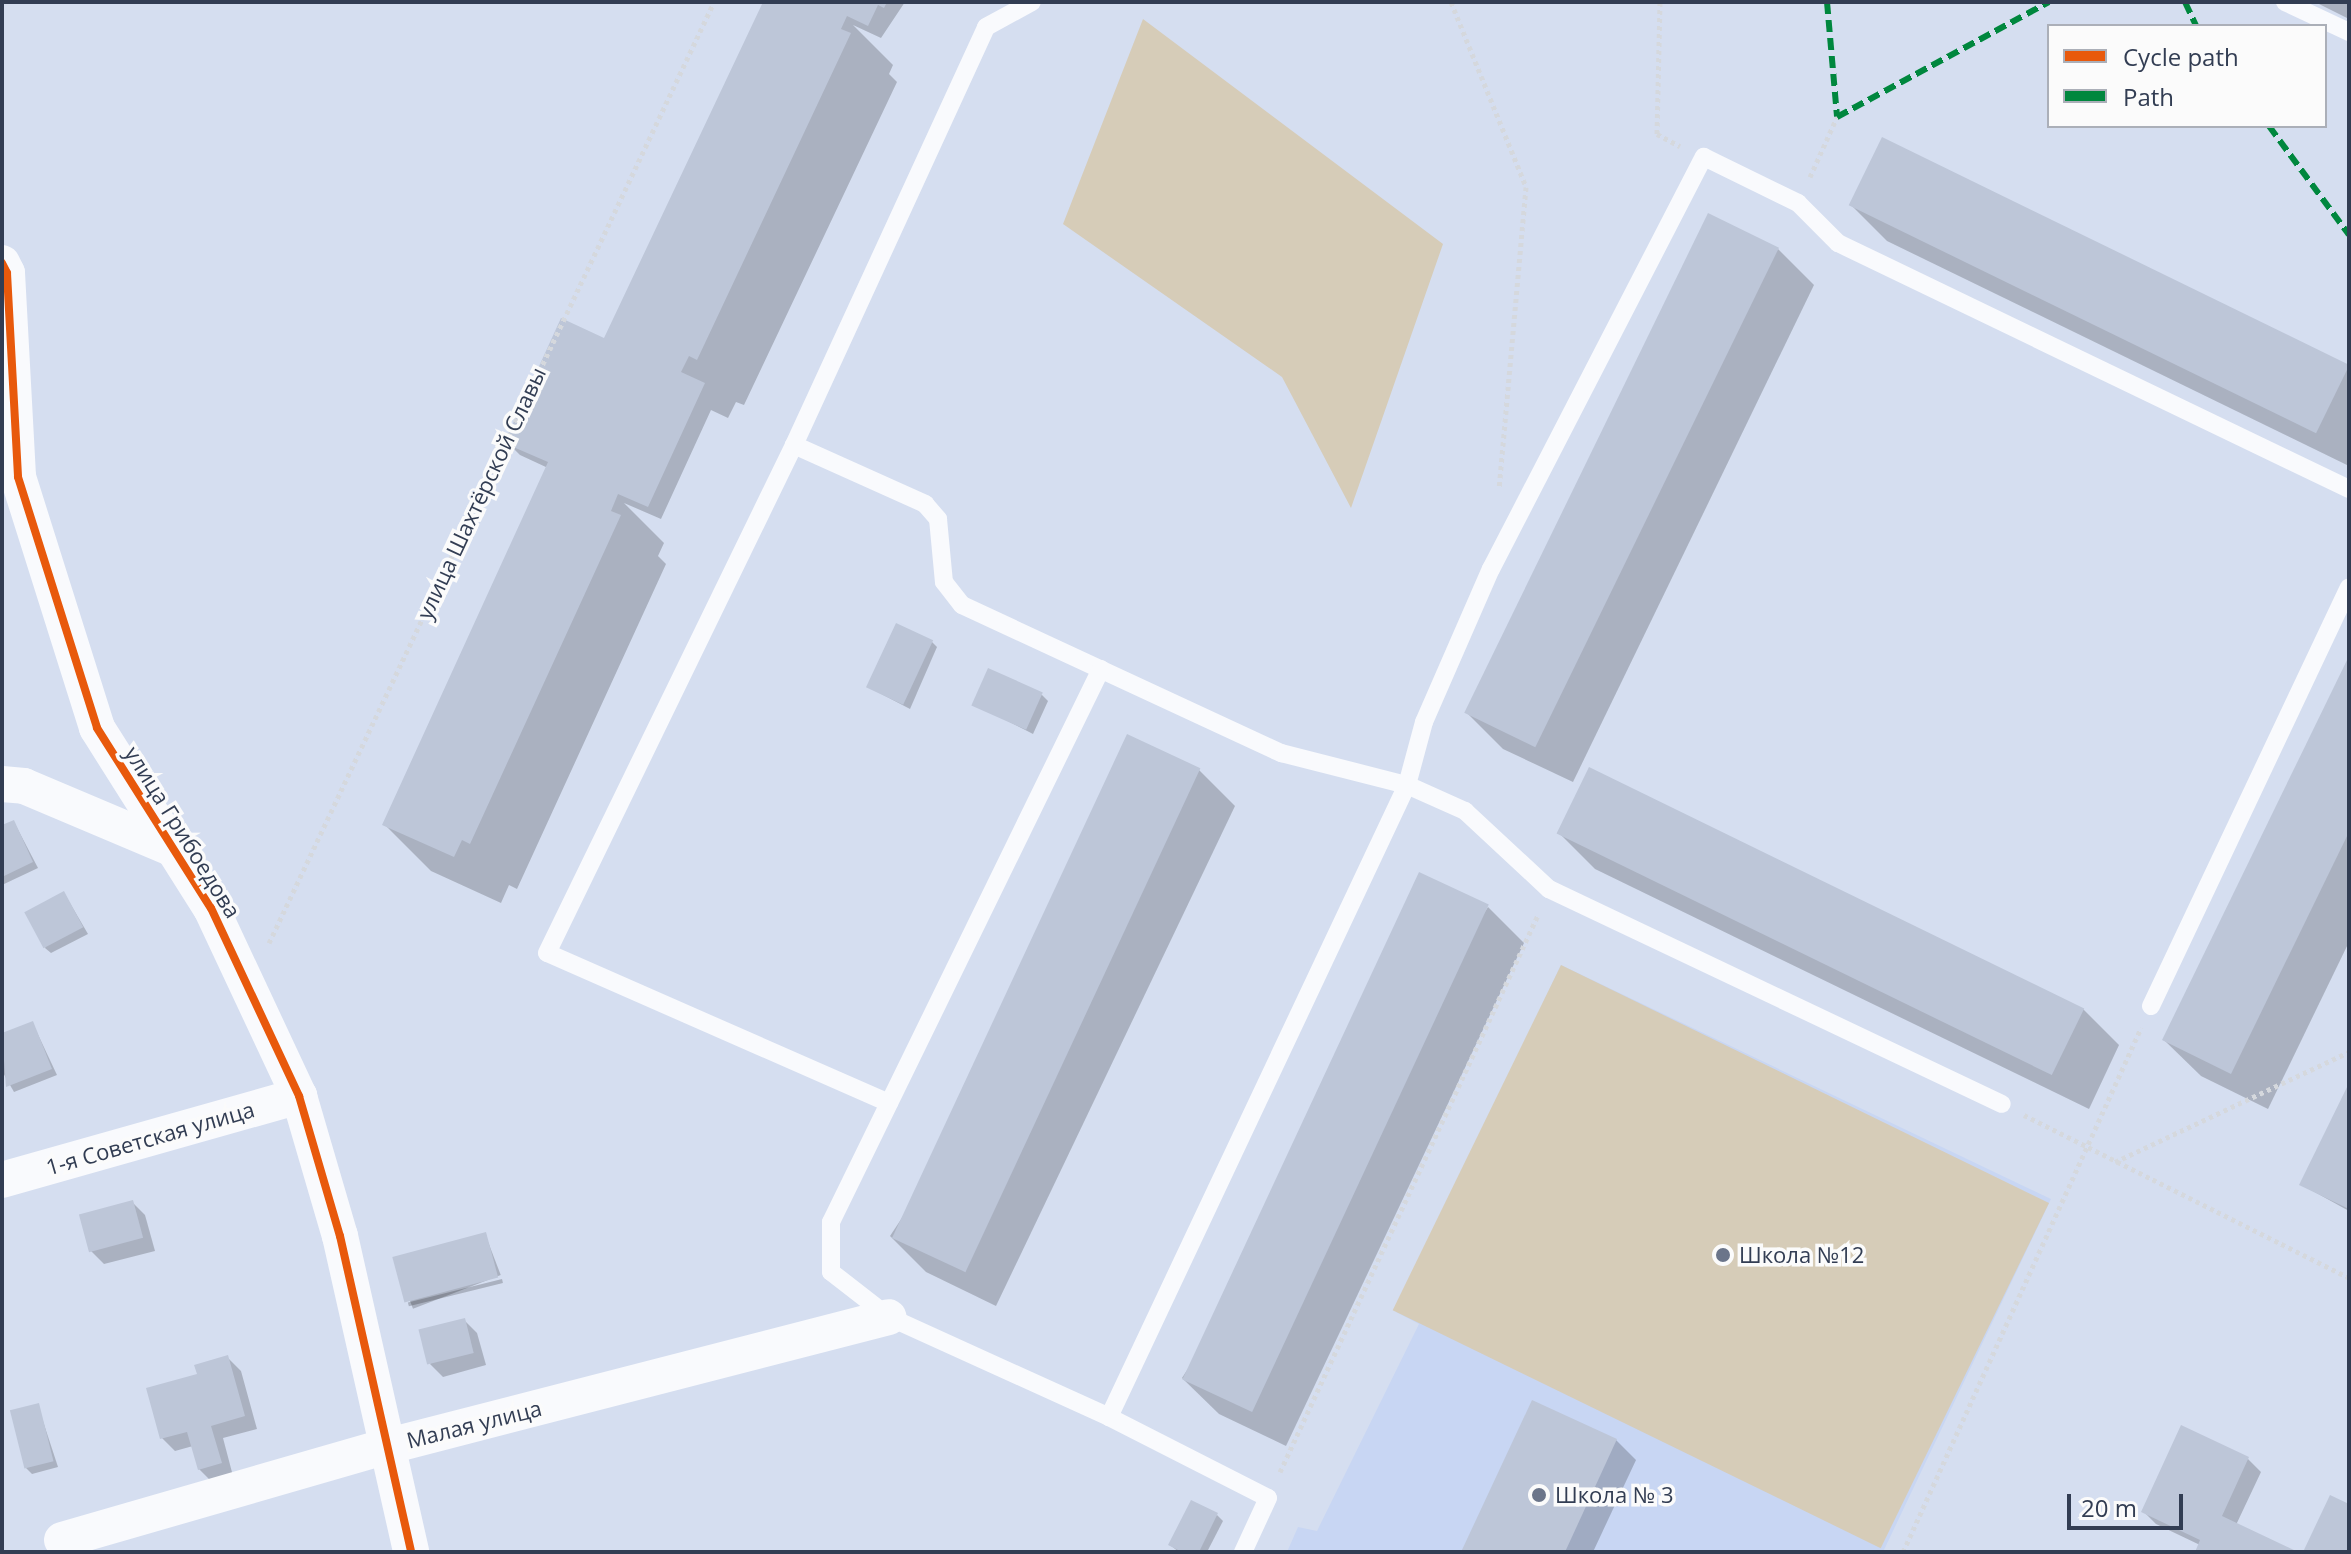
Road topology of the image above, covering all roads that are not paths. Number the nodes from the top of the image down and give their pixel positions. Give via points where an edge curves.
1 (1032, 2) edge
2 (2285, 2) edge
3 (2349, 32) edge
4 (2, 263) edge
5 (794, 445) junction
6 (2349, 489) edge
7 (2349, 588) edge
8 (1101, 669) junction
9 (2, 784) edge
10 (1407, 785) junction
11 (178, 851) junction
12 (2151, 1006) road end
13 (299, 1096) junction
14 (889, 1103) junction
15 (2002, 1104) road end
16 (2, 1180) edge
17 (889, 1317) junction
18 (1109, 1417) junction
19 (385, 1447) junction
20 (62, 1540) dead end
21 (411, 1552) edge
22 (1243, 1552) edge

1 - 5 lane via 986,27
2 - 3 lane
4 - 11 street, улица Грибоедова via 7,273 18,477 97,728
5 - 8 lane via 925,504 938,519 944,582 962,605
5 - 14 lane via 547,953
6 - 10 lane via 1838,243 1798,203 1704,157 1491,569 1424,722
7 - 12 lane
8 - 10 lane via 1281,753
8 - 14 lane
9 - 11 street via 24,786
10 - 15 lane via 1465,811 1549,889
10 - 18 lane
11 - 13 street, улица Грибоедова via 250,983
13 - 16 street, 1-я Советская улица
13 - 19 street, улица Грибоедова via 340,1236
14 - 17 lane via 831,1222 831,1272
17 - 18 lane
17 - 19 street, Малая улица
18 - 22 lane via 1268,1498
19 - 20 street, Малая улица
19 - 21 street, улица Грибоедова

